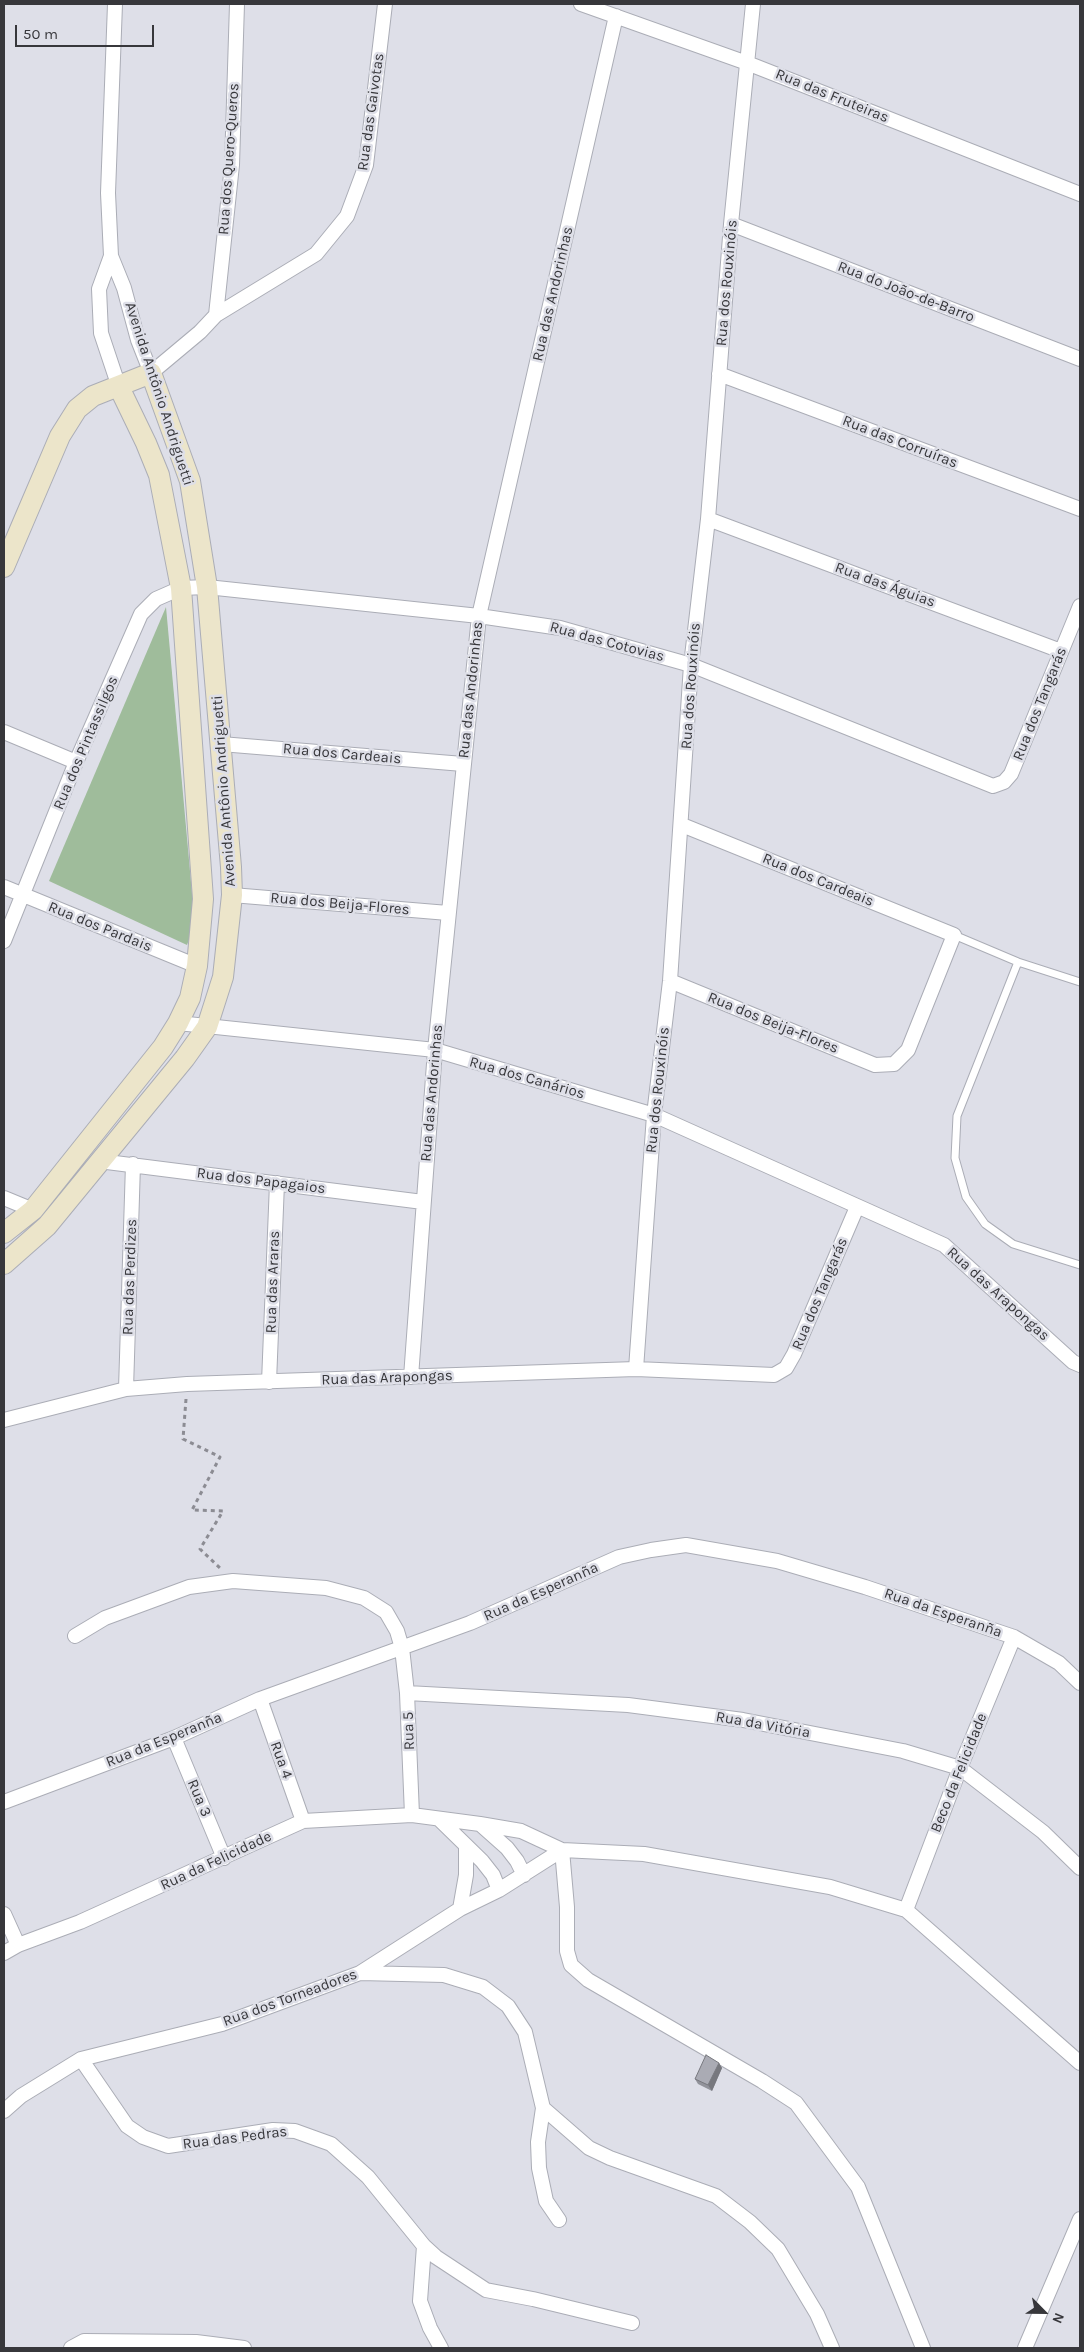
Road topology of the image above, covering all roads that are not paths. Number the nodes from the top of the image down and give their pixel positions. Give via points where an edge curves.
1 (115, 4) edge
2 (237, 4) edge
3 (385, 4) edge
4 (581, 4) edge
5 (753, 4) edge
6 (616, 16) junction
7 (747, 63) junction
8 (1080, 194) edge
9 (731, 224) junction
10 (111, 256) junction
11 (216, 315) junction
12 (1080, 359) edge
13 (151, 373) junction
14 (719, 374) junction
15 (119, 387) junction
16 (1080, 509) edge
17 (708, 519) junction
18 (4, 567) edge
19 (207, 587) junction
20 (181, 588) junction
21 (1080, 606) edge
22 (479, 616) junction
23 (1062, 651) junction
24 (691, 665) junction
25 (4, 732) edge
26 (221, 744) junction
27 (76, 762) junction
28 (463, 764) junction
29 (1011, 774) joint
30 (682, 825) junction
31 (4, 887) edge
32 (232, 895) junction
33 (23, 896) junction
34 (448, 913) junction
35 (954, 935) junction
36 (4, 941) edge
37 (1018, 962) junction
38 (197, 966) junction
39 (670, 981) junction
40 (1080, 982) edge
41 (178, 1023) junction
42 (207, 1027) junction
43 (435, 1050) junction
44 (654, 1115) junction
45 (100, 1161) junction
46 (133, 1164) junction
47 (277, 1183) junction
48 (4, 1198) edge
49 (423, 1202) junction
50 (857, 1207) junction
51 (33, 1210) junction
52 (4, 1233) edge
53 (4, 1264) edge
54 (1080, 1265) edge
55 (1080, 1365) edge
56 (636, 1369) junction
57 (774, 1375) joint
58 (411, 1377) junction
59 (269, 1382) junction
60 (126, 1389) junction
61 (4, 1420) edge
62 (75, 1636) dead end
63 (1014, 1637) junction
64 (402, 1648) junction
65 (1080, 1683) edge
66 (408, 1693) junction
67 (260, 1699) junction
68 (174, 1738) junction
69 (960, 1768) junction
70 (4, 1802) edge
71 (412, 1815) junction
72 (439, 1819) junction
73 (303, 1821) junction
74 (480, 1824) junction
75 (466, 1846) junction
76 (562, 1850) junction
77 (224, 1858) junction
78 (1080, 1868) edge
79 (524, 1875) junction
80 (499, 1890) junction
81 (460, 1909) junction
82 (906, 1910) junction
83 (4, 1914) edge
84 (18, 1945) junction
85 (4, 1953) edge
86 (360, 1974) junction
87 (81, 2059) junction
88 (1080, 2062) edge
89 (543, 2108) junction
90 (4, 2111) edge
91 (1080, 2219) edge
92 (559, 2220) dead end
93 (424, 2246) junction
94 (632, 2323) dead end
95 (195, 2345) edge
96 (71, 2348) edge
97 (244, 2348) edge
98 (441, 2348) edge
99 (832, 2348) edge
100 (923, 2348) edge
101 (1026, 2348) edge

1 - 10 street, Avenida Antônio Andriguetti via 108,193
2 - 11 street, Rua dos Quero-Queros via 232,165
3 - 11 street, Rua das Gaivotas via 366,166 347,216 316,254
4 - 6 street, Rua das Fruteiras
5 - 7 street, Rua dos Rouxinóis
6 - 7 street, Rua das Fruteiras
6 - 22 street, Rua das Andorinhas
7 - 8 street, Rua das Fruteiras
7 - 9 street, Rua dos Rouxinóis
9 - 12 street, Rua do João-de-Barro
9 - 14 street, Rua dos Rouxinóis
10 - 13 street, Avenida Antônio Andriguetti
10 - 15 street, Avenida Antônio Andriguetti via 98,289 101,333
11 - 13 street, Rua das Gaivotas
13 - 15 street, Rua das Gaivotas
13 - 19 street, Avenida Antônio Andriguetti via 190,481
14 - 16 street, Rua das Corruíras
14 - 17 street, Rua dos Rouxinóis
15 - 18 street, Rua das Gaivotas via 93,396 77,409 60,436
15 - 20 street, Avenida Antônio Andriguetti via 159,475
17 - 23 street, Rua das Águias
17 - 24 street, Rua dos Rouxinóis
19 - 20 street, Rua dos Pintassilgos
19 - 22 street, Rua das Cotovias
19 - 26 street, Avenida Antônio Andriguetti
20 - 27 street, Rua dos Pintassilgos via 156,598 141,614
20 - 38 street, Avenida Antônio Andriguetti via 203,899
21 - 23 street, Rua dos Tangarás
22 - 24 street, Rua das Cotovias via 560,628
22 - 28 street, Rua das Andorinhas
23 - 29 street, Rua dos Tangarás
24 - 29 street, Rua das Cotovias via 993,786 1004,782
24 - 30 street, Rua dos Rouxinóis
25 - 27 street
26 - 28 street, Rua dos Cardeais
26 - 32 street, Avenida Antônio Andriguetti
27 - 33 street, Rua dos Pintassilgos
28 - 34 street, Rua das Andorinhas
30 - 35 street, Rua dos Cardeais
30 - 39 street, Rua dos Rouxinóis
31 - 33 street, Rua dos Pardais
32 - 34 street, Rua dos Beija-Flores
32 - 42 street, Avenida Antônio Andriguetti via 223,977
33 - 36 street, Rua dos Pintassilgos
33 - 38 street, Rua dos Pardais
34 - 43 street, Rua das Andorinhas
35 - 37 lane
35 - 39 street, Rua dos Beija-Flores via 908,1050 894,1064 875,1065
37 - 40 lane
37 - 54 lane via 957,1116 955,1158 966,1196 985,1224 1013,1244
38 - 41 street, Avenida Antônio Andriguetti via 190,998
39 - 44 street, Rua dos Rouxinóis
41 - 42 street, Rua dos Canários
41 - 51 street, Avenida Antônio Andriguetti via 144,1071
42 - 43 street, Rua dos Canários
42 - 45 street, Avenida Antônio Andriguetti
43 - 44 street, Rua dos Canários
43 - 49 street, Rua das Andorinhas
44 - 50 street, Rua dos Canários
44 - 56 street, Rua dos Rouxinóis
45 - 46 street, Rua dos Papagaios
45 - 53 street, Avenida Antônio Andriguetti via 47,1226
46 - 47 street, Rua dos Papagaios
46 - 60 street, Rua das Perdizes
47 - 49 street, Rua dos Papagaios
47 - 59 street, Rua das Araras
48 - 51 street
49 - 58 street, Rua das Andorinhas
50 - 55 street, Rua das Arapongas via 944,1245
50 - 57 street, Rua dos Tangarás via 794,1354 786,1368
51 - 52 street, Avenida Antônio Andriguetti
56 - 57 street, Rua das Arapongas
56 - 58 street, Rua das Arapongas
58 - 59 street, Rua das Arapongas
59 - 60 street, Rua das Arapongas
60 - 61 street, Rua das Arapongas
62 - 64 street via 106,1618 189,1587 233,1580 326,1588 364,1598 386,1612
63 - 64 street, Rua da Esperanña via 777,1561 686,1545 619,1557 470,1623
63 - 65 street, Rua da Esperanña via 1059,1663
63 - 69 street, Beco da Felicidade
64 - 66 street, Rua 5
64 - 67 street, Rua da Esperanña
66 - 69 street, Rua da Vitória via 628,1705 743,1720 903,1751
66 - 71 street, Rua 5
67 - 68 street, Rua da Esperanña
67 - 73 street, Rua 4
68 - 70 street, Rua da Esperanña
68 - 77 street, Rua 3
69 - 78 street, Rua da Vitória via 1042,1832
69 - 82 street, Beco da Felicidade
71 - 72 street, Rua da Felicidade
71 - 73 street, Rua da Felicidade
72 - 74 street, Rua da Felicidade
72 - 75 street
73 - 77 street, Rua da Felicidade
74 - 76 street, Rua da Felicidade via 521,1831
74 - 79 street via 507,1848
75 - 80 street via 493,1875
75 - 81 street via 466,1875
76 - 79 street, Rua dos Torneadores
76 - 82 street via 644,1854 830,1887
76 - 100 street via 567,1951 571,1965 588,1980 796,2103 858,2187
77 - 84 street, Rua da Felicidade via 80,1922
79 - 80 street, Rua dos Torneadores
80 - 81 street, Rua dos Torneadores
81 - 86 street, Rua dos Torneadores
82 - 88 street
83 - 84 street
84 - 85 street, Rua da Felicidade
86 - 87 street, Rua dos Torneadores via 222,2024
86 - 89 street via 444,1975 483,1986 508,2006 525,2032
87 - 90 street, Rua dos Torneadores via 21,2096
87 - 93 street, Rua das Pedras via 128,2126 143,2138 168,2146 273,2130 295,2131 331,2144 368,2176
89 - 92 street via 538,2142 539,2168 546,2200
89 - 99 street via 590,2148 716,2196 750,2222 778,2249 817,2314
91 - 101 street
93 - 94 street, Rua das Pedras via 486,2290
93 - 98 street via 420,2301
95 - 96 street via 84,2341
95 - 97 street

